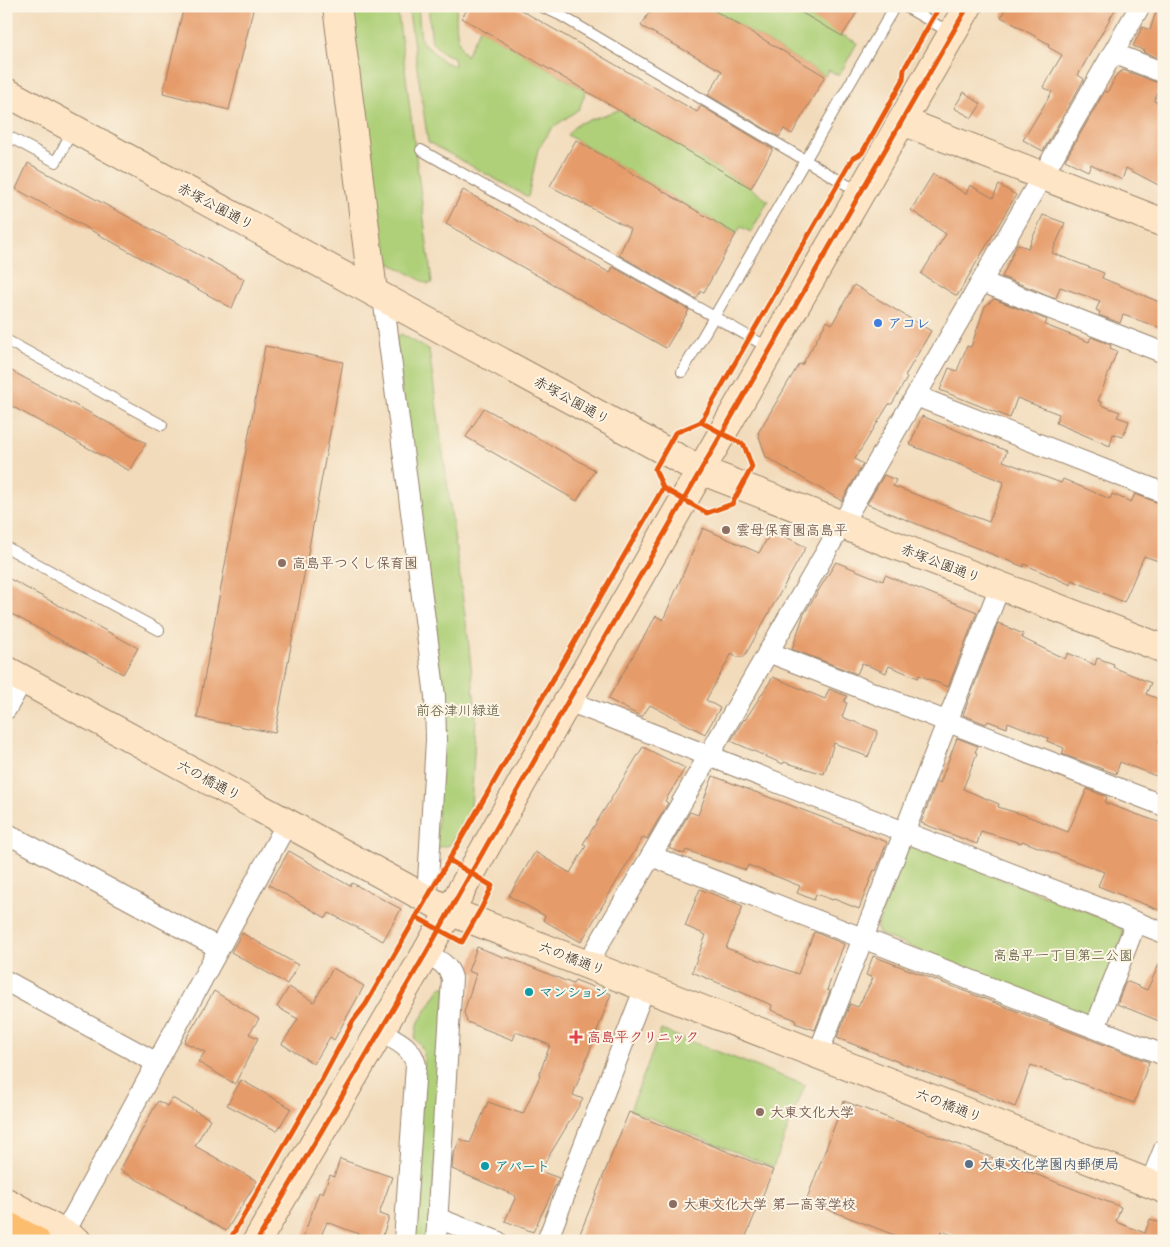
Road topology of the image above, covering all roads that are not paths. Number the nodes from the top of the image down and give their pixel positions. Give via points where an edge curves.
1 (337, 6) edge
2 (540, 6) edge
3 (895, 6) edge
4 (904, 6) edge
5 (968, 6) edge
6 (1140, 6) edge
7 (952, 33) junction
8 (1113, 53) junction
9 (1164, 73) edge
10 (6, 92) edge
11 (902, 121) junction
12 (73, 129) junction
13 (6, 135) edge
14 (421, 150) dead end
15 (805, 160) junction
16 (1042, 176) junction
17 (860, 193) junction
18 (1164, 223) edge
19 (982, 282) junction
20 (378, 294) junction
21 (714, 317) junction
22 (6, 340) edge
23 (770, 349) junction
24 (1164, 353) edge
25 (682, 372) dead end
26 (916, 396) junction
27 (162, 425) dead end
28 (700, 470) junction
29 (1164, 493) edge
30 (841, 524) junction
31 (6, 547) edge
32 (1000, 586) junction
33 (159, 630) dead end
34 (1164, 649) edge
35 (768, 652) junction
36 (14, 675) edge
37 (568, 701) junction
38 (6, 709) edge
39 (948, 722) junction
40 (708, 755) junction
41 (1164, 806) edge
42 (287, 823) junction
43 (904, 831) junction
44 (6, 833) edge
45 (651, 856) junction
46 (438, 905) junction
47 (1136, 922) junction
48 (1164, 933) edge
49 (863, 938) junction
50 (219, 948) junction
51 (426, 953) junction
52 (587, 964) junction
53 (6, 981) edge
54 (645, 987) junction
55 (1095, 1028) junction
56 (380, 1031) junction
57 (818, 1054) junction
58 (1164, 1055) edge
59 (157, 1063) junction
60 (1164, 1149) edge
61 (1157, 1186) edge
62 (6, 1202) edge
63 (437, 1218) junction
64 (6, 1225) edge
65 (70, 1237) edge
66 (36, 1241) edge
67 (257, 1241) edge
68 (404, 1241) edge
69 (436, 1241) edge
70 (497, 1241) edge
71 (547, 1241) edge

1 - 20 street
2 - 15 lane
3 - 15 lane
4 - 7 lane
5 - 7 street
6 - 8 street
7 - 11 street
8 - 9 street
8 - 16 street
10 - 12 street, 赤塚公園通り
11 - 16 street
11 - 17 street
12 - 13 lane via 56,162
12 - 20 street, 赤塚公園通り
14 - 21 lane
15 - 17 lane
15 - 21 lane
16 - 18 street
16 - 19 street
17 - 23 street
19 - 24 street
19 - 26 street
20 - 28 street, 赤塚公園通り
20 - 46 street via 434,696
21 - 23 lane
21 - 25 lane
22 - 27 lane
23 - 28 street
26 - 29 street
26 - 30 street
28 - 30 street, 赤塚公園通り
28 - 37 street
30 - 32 street, 赤塚公園通り
30 - 35 street
31 - 33 lane
32 - 34 street, 赤塚公園通り
32 - 39 street
35 - 39 street
35 - 40 street
36 - 38 street
36 - 42 street, 六の橋通り
37 - 40 street
37 - 46 street
39 - 41 street
39 - 43 street
40 - 43 street
40 - 45 street
42 - 46 street, 六の橋通り
42 - 50 street
43 - 47 street
43 - 49 street
44 - 50 street
45 - 49 street
45 - 52 street
46 - 51 street
46 - 52 street, 六の橋通り
47 - 48 street
47 - 55 street
49 - 55 street
49 - 57 street
50 - 59 street
51 - 56 street
51 - 63 street via 444,963 452,978
52 - 54 street, 六の橋通り
53 - 59 street
54 - 57 street, 六の橋通り
54 - 71 street
55 - 58 street
56 - 67 street
56 - 68 street via 408,1048 416,1065
57 - 61 street, 六の橋通り
59 - 65 street
60 - 61 street
62 - 65 street
63 - 69 street
63 - 70 street
64 - 66 highway

